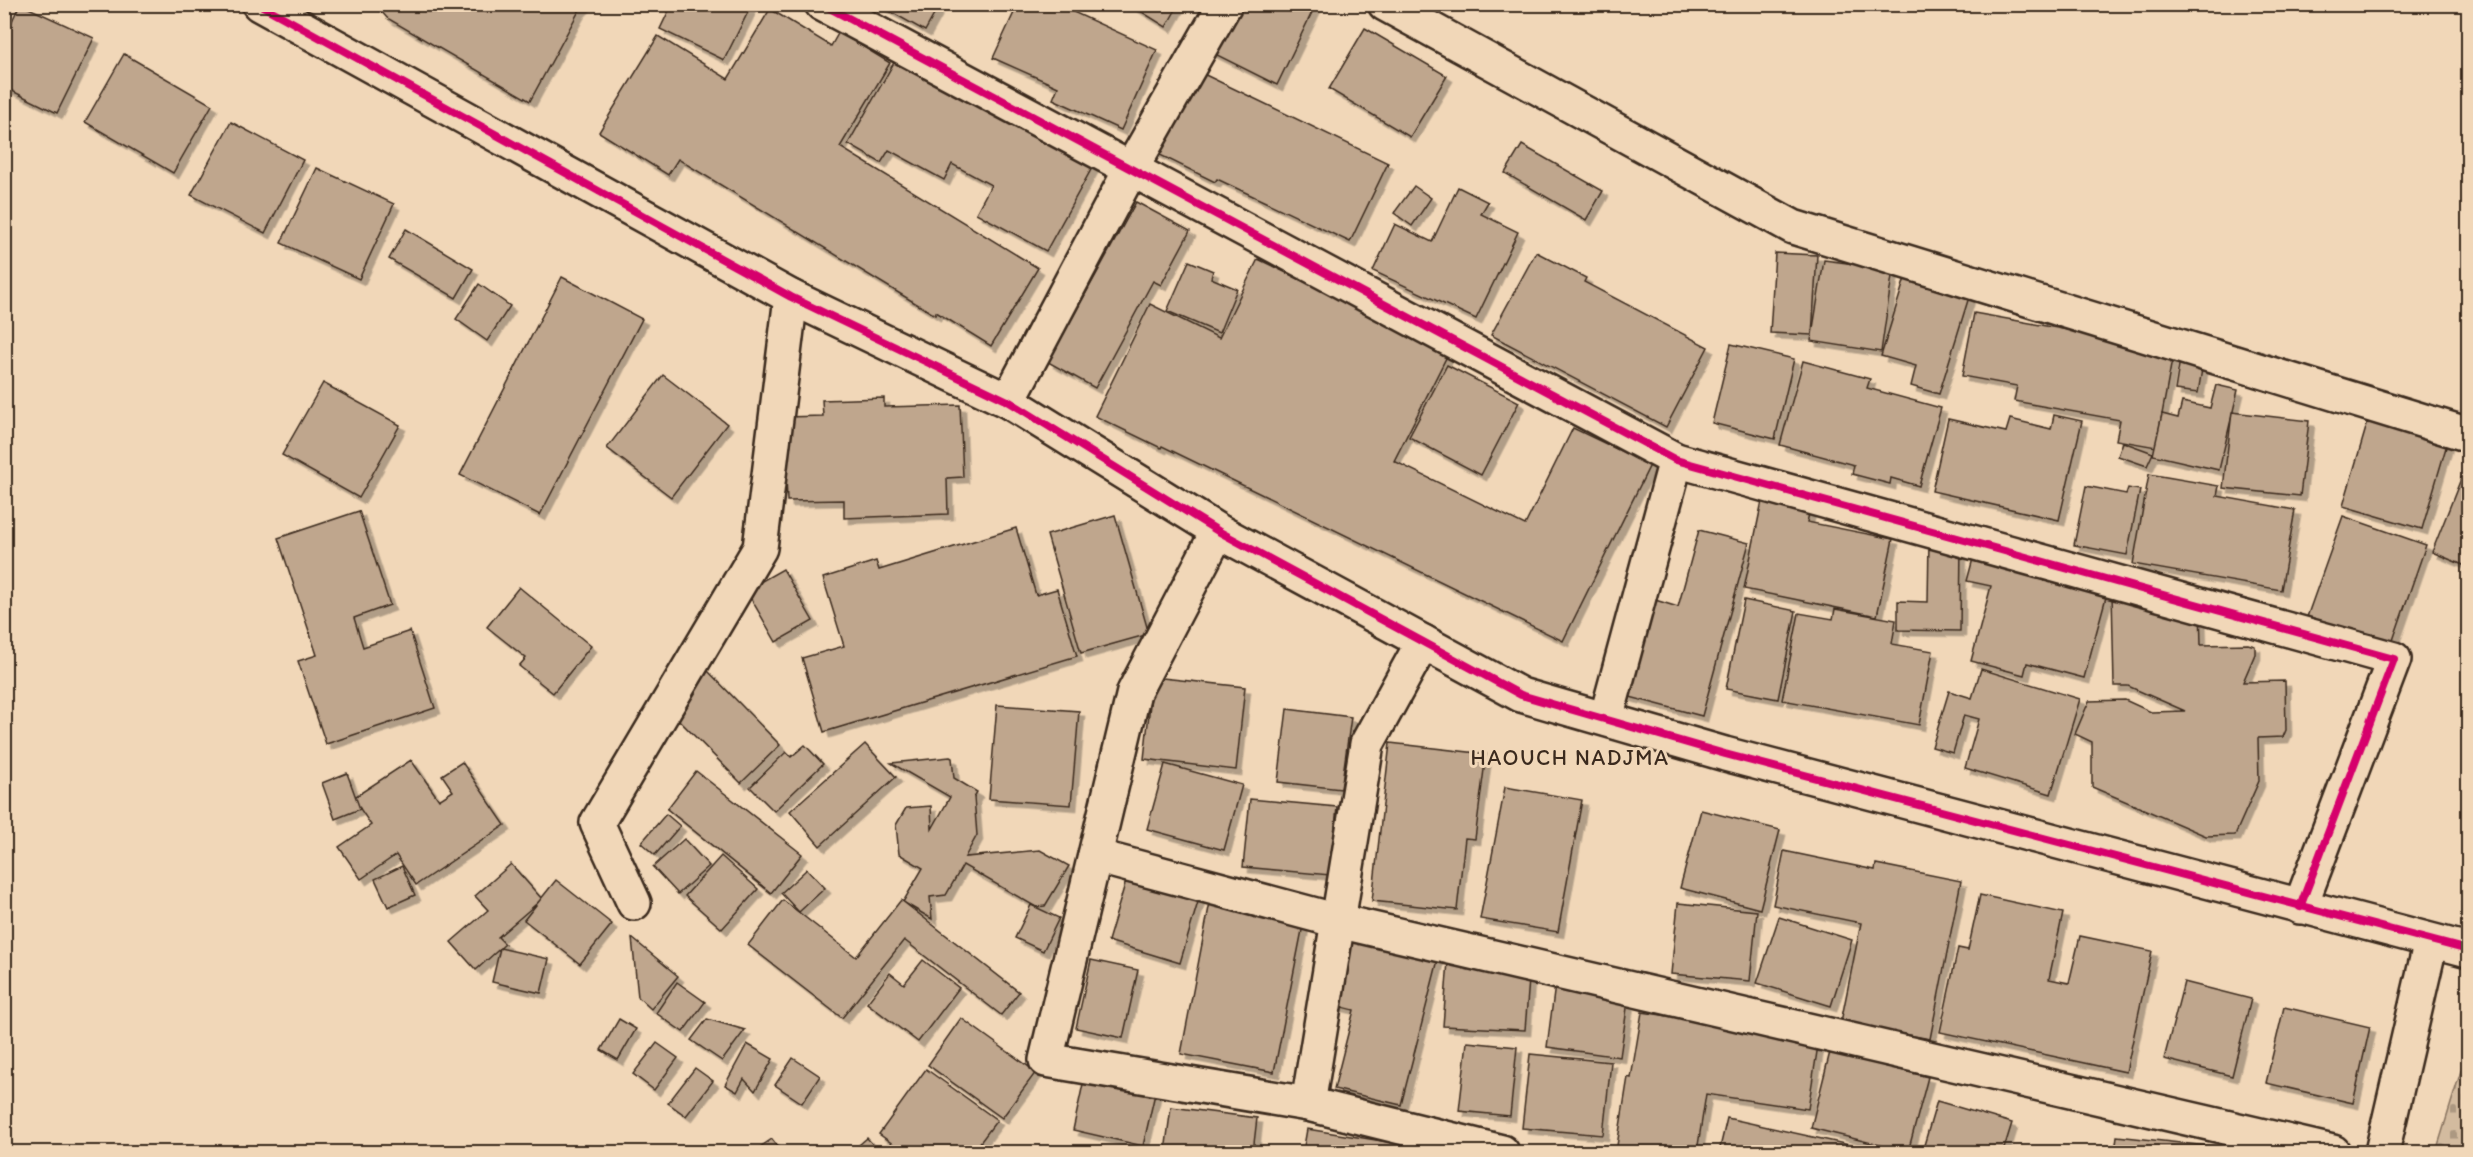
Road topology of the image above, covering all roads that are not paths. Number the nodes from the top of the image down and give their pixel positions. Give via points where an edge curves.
1 (259, 4) edge
2 (822, 4) edge
3 (1225, 4) edge
4 (1385, 4) edge
5 (1131, 169) junction
6 (791, 297) junction
7 (1008, 401) junction
8 (2466, 434) dead end
9 (1676, 460) junction
10 (1218, 531) junction
11 (1423, 642) junction
12 (1606, 719) junction
13 (1095, 856) junction
14 (634, 903) dead end
15 (2300, 907) junction
16 (1338, 921) junction
17 (2431, 941) junction
18 (2469, 950) edge
19 (1308, 1104) junction
20 (1503, 1152) edge
21 (2333, 1152) edge
22 (2382, 1152) edge

1 - 6 street
2 - 5 street
3 - 5 street
4 - 8 street via 1793,227
5 - 7 street
5 - 9 street
6 - 7 street
6 - 14 street via 760,548 597,823
7 - 10 street
9 - 12 street
9 - 15 street via 2394,659
10 - 11 street
10 - 13 street via 1134,692
11 - 12 street via 1521,695
11 - 16 street via 1367,744
12 - 15 street
13 - 16 street
13 - 19 street via 1046,1060
15 - 17 street
16 - 19 street
16 - 21 street
17 - 18 street
17 - 22 street
19 - 20 street

